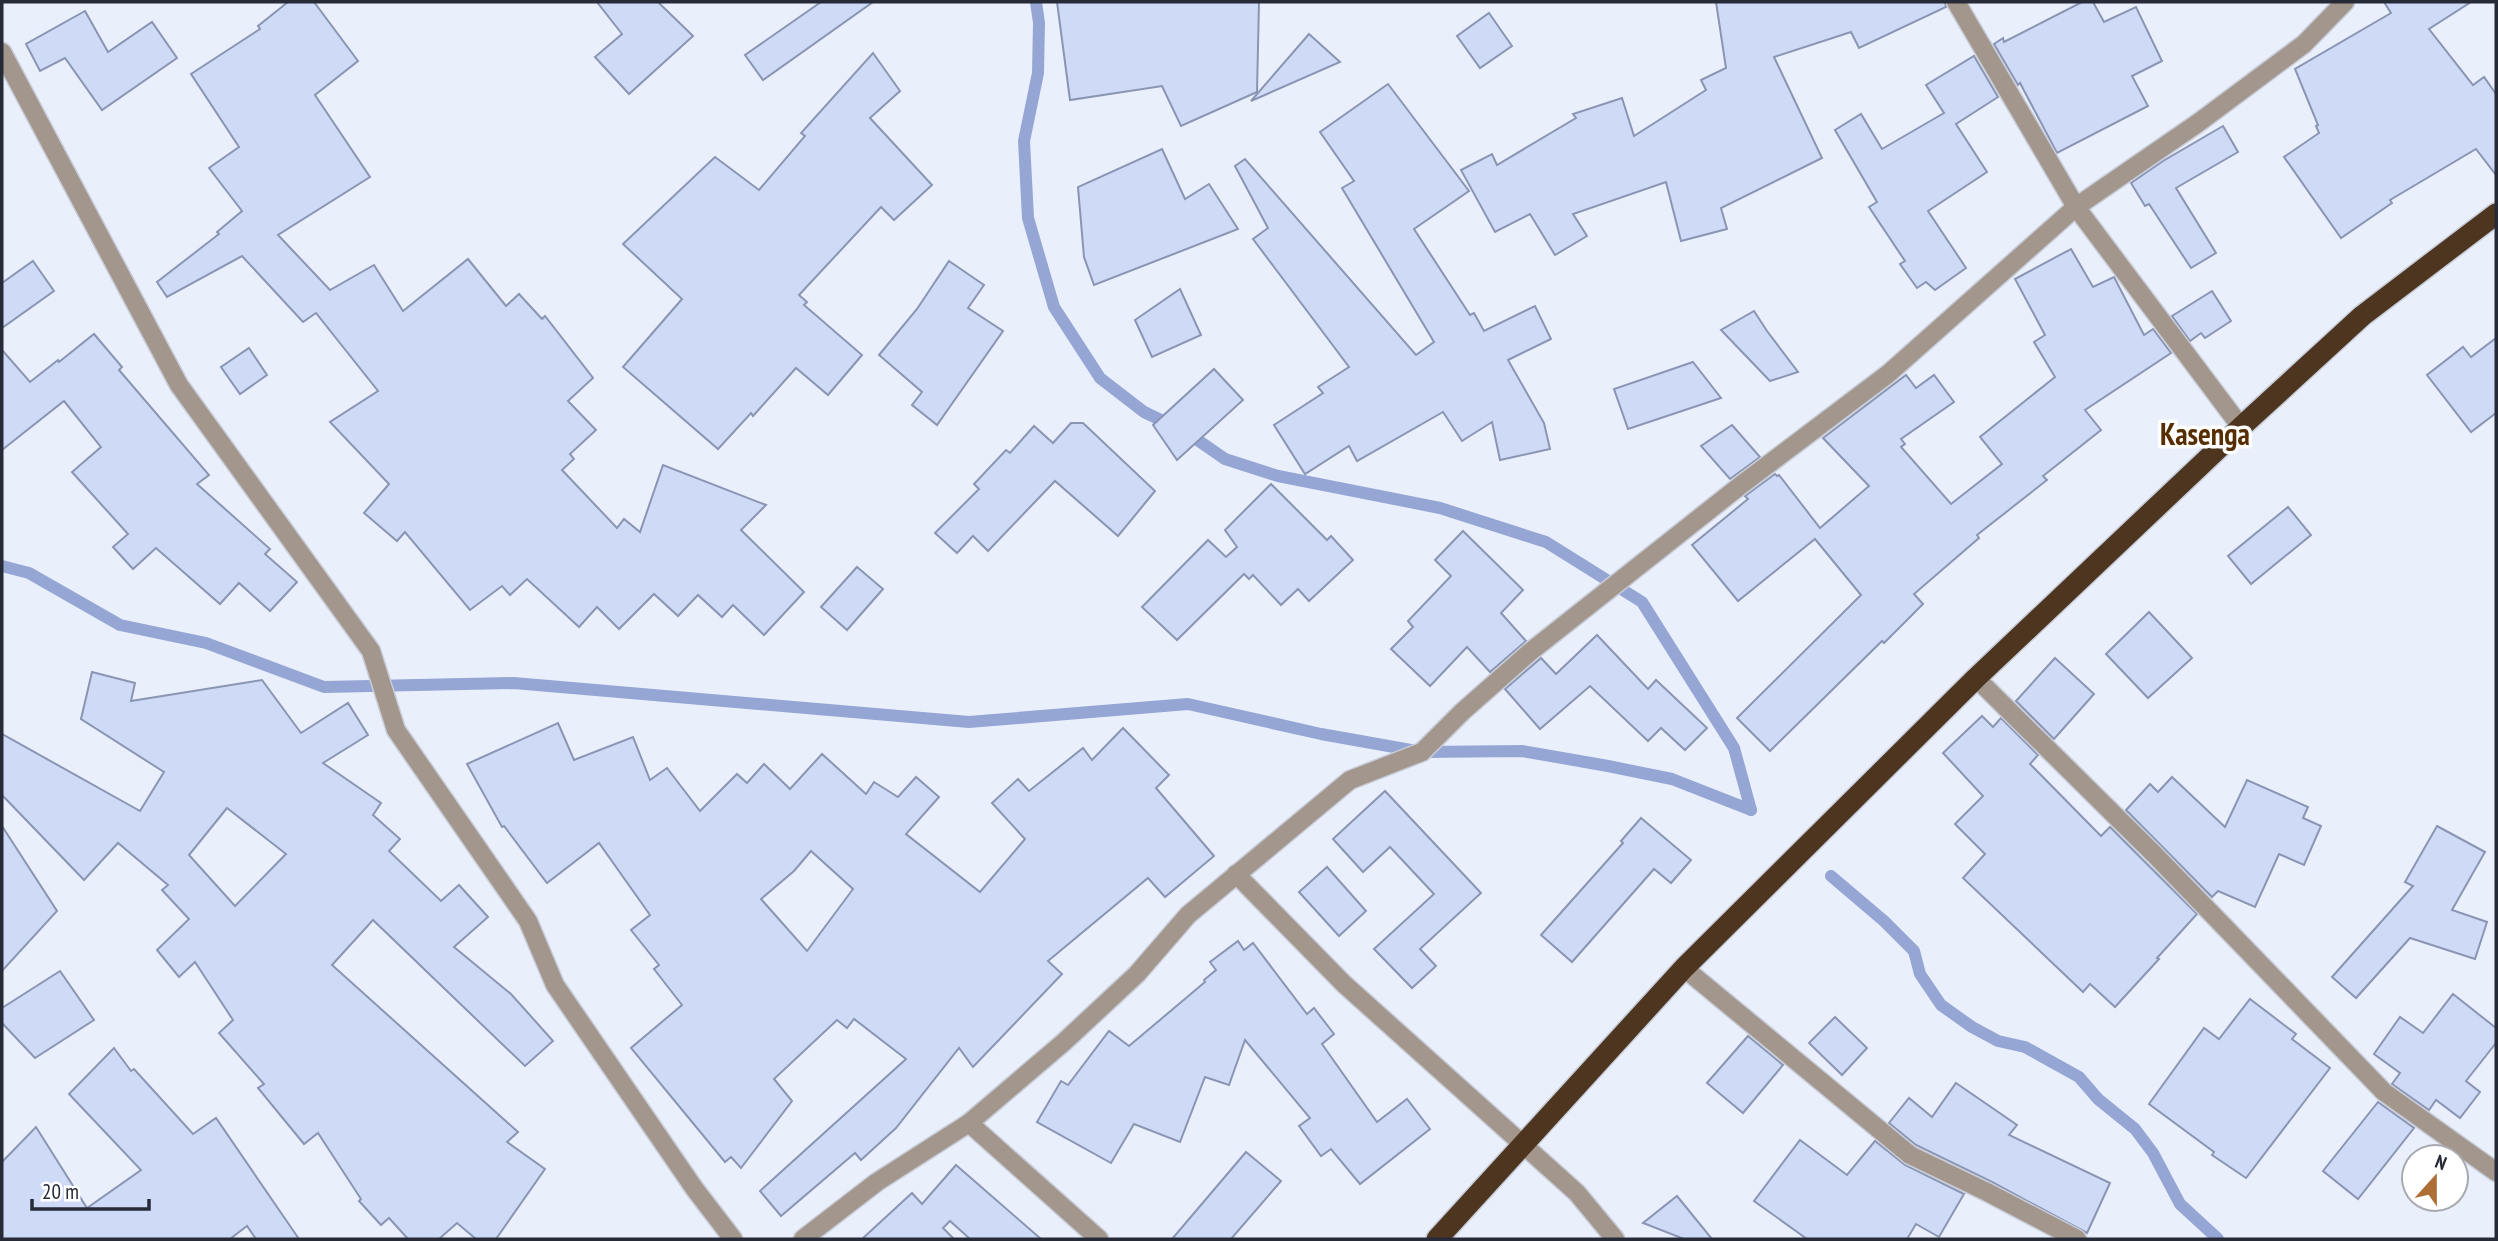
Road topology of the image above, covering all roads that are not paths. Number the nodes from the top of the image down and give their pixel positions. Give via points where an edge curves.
1 (1956, 2) edge
2 (2345, 2) edge
3 (2, 52) edge
4 (2076, 207) junction
5 (2496, 214) edge
6 (2241, 426) junction
7 (1976, 678) junction
8 (1236, 874) junction
9 (1684, 968) junction
10 (969, 1123) junction
11 (1522, 1145) junction
12 (2496, 1172) edge
13 (733, 1239) edge
14 (803, 1239) edge
15 (1099, 1239) edge
16 (1437, 1239) edge
17 (1615, 1239) edge
18 (2077, 1239) edge

1 - 4 street
2 - 4 street via 2304,44
3 - 13 street via 179,385 371,651 396,730 527,921 555,985
4 - 6 street
4 - 8 street via 1888,374 1530,652 1422,752 1350,780
5 - 6 highway via 2362,316
6 - 7 highway
7 - 9 highway
7 - 12 street via 2384,1092
8 - 10 street via 1188,915 1137,974
8 - 11 street via 1344,984
9 - 11 highway
9 - 18 street via 1910,1155
10 - 14 street via 877,1182
10 - 15 street
11 - 16 highway
11 - 17 street via 1577,1193

